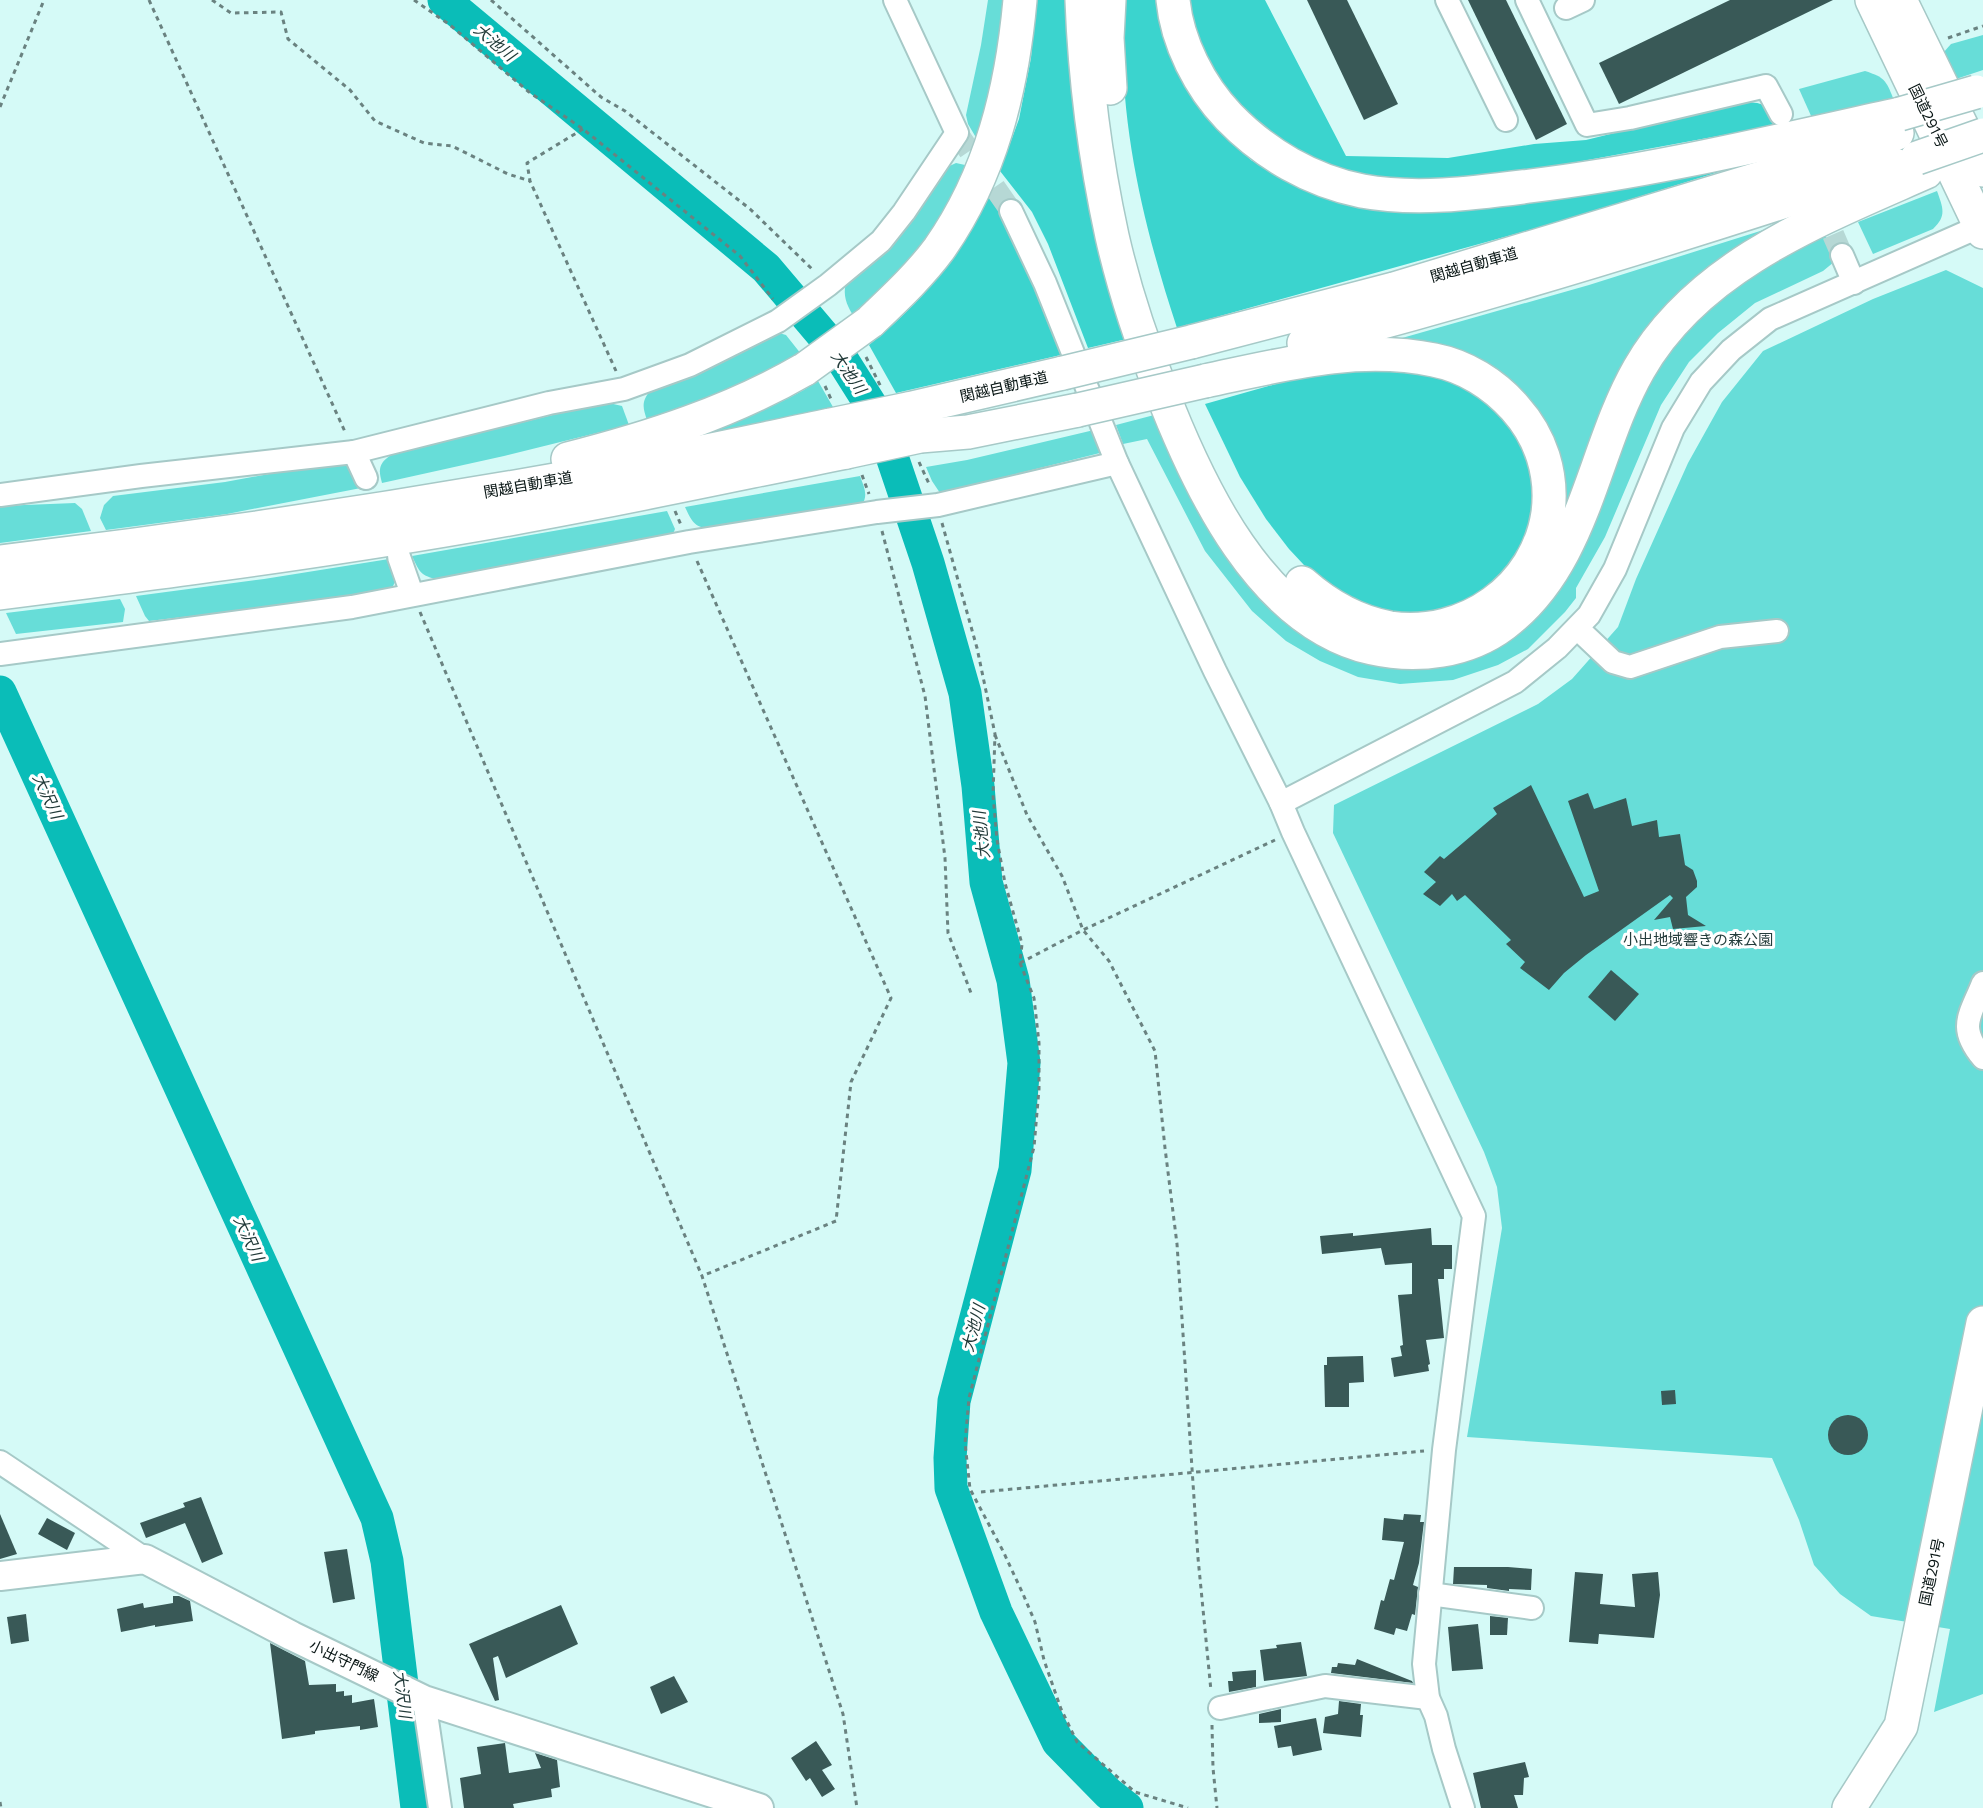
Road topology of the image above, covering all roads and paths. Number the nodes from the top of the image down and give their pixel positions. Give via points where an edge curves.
1 (44, 0) edge
2 (149, 0) edge
3 (212, 0) edge
4 (491, 0) edge
5 (895, 0) edge
6 (1020, 0) edge
7 (1082, 0) edge
8 (1109, 0) edge
9 (1173, 0) edge
10 (1447, 0) edge
11 (1527, 0) edge
12 (1872, 0) edge
13 (1900, 0) edge
14 (1983, 26) edge
15 (1923, 46) junction
16 (1981, 105) edge
17 (0, 107) edge
18 (1780, 114) dead end
19 (1506, 120) dead end
20 (583, 129) dead end
21 (1912, 143) junction
22 (1983, 148) edge
23 (1983, 170) edge
24 (530, 182) junction
25 (1011, 211) tunnel mouth
26 (1982, 228) edge
27 (1842, 255) tunnel mouth
28 (1854, 283) junction
29 (828, 285) junction
30 (864, 353) dead end
31 (1199, 364) junction
32 (624, 388) junction
33 (907, 424) junction
34 (838, 439) junction
35 (354, 452) junction
36 (1117, 463) junction
37 (366, 478) dead end
38 (0, 495) edge
39 (938, 506) junction
40 (674, 508) dead end
41 (276, 525) junction
42 (689, 542) junction
43 (399, 557) dead end
44 (0, 562) edge
45 (0, 593) edge
46 (412, 594) junction
47 (1577, 628) junction
48 (1777, 631) dead end
49 (7, 653) edge
50 (995, 734) junction
51 (1281, 802) junction
52 (1293, 832) junction
53 (1083, 930) junction
54 (1020, 963) junction
55 (1983, 983) edge
56 (1983, 1058) edge
57 (702, 1276) junction
58 (1983, 1323) edge
59 (1444, 1450) junction
60 (0, 1462) edge
61 (981, 1492) dead end
62 (145, 1559) junction
63 (0, 1576) edge
64 (1431, 1594) junction
65 (1532, 1608) dead end
66 (1428, 1698) junction
67 (424, 1700) junction
68 (1215, 1709) junction
69 (0, 1802) edge
70 (1, 1808) edge
71 (440, 1808) edge
72 (759, 1808) edge
73 (857, 1808) edge
74 (1188, 1808) edge
75 (1217, 1808) edge
76 (1462, 1808) edge
77 (1849, 1808) edge

1 - 17 path
2 - 35 path
3 - 24 path via 231,13 281,12 288,39 350,90 375,121 424,143 452,147
4 - 29 path via 601,97 625,111 750,209
5 - 29 street via 957,132 880,241
6 - 41 highway, bridge via 999,125 963,213 938,251 905,289 870,322 805,369 731,407 593,452 490,479
7 - 21 highway via 1095,144 1112,237 1137,324 1187,453 1218,514 1275,590 1337,636 1384,651 1411,653 1460,646 1484,637 1522,609 1567,545 1626,393 1640,367 1675,321 1719,280 1825,218
8 - 31 highway via 1107,38 1113,120 1144,275 1172,361 1206,443 1256,531 1292,574 1330,605 1349,615 1408,630 1467,619 1504,595 1532,561 1541,542 1549,500 1544,458 1522,416 1485,381 1436,360 1376,354
9 - 21 highway via 1180,35 1204,85 1241,129 1263,148 1309,174 1362,191 1459,194 1564,182 1712,154
10 - 19 street
11 - 18 street via 1587,125 1766,86
12 - 26 highway, 国道291号
13 - 15 highway, 国道291号
14 - 15 path
15 - 23 highway, 国道291号
16 - 21 highway, 関越自動車道, bridge
16 - 21 highway, bridge
20 - 24 path via 527,163
21 - 22 highway
21 - 31 highway, 関越自動車道 via 1780,204 1388,321
24 - 32 path
25 - 36 street via 1045,283
26 - 28 street
27 - 28 street
28 - 47 street via 1770,319 1731,350 1701,382 1673,428 1615,569 1589,615
29 - 32 street via 778,321 690,364
30 - 33 path
31 - 33 highway, 関越自動車道 via 1072,395
32 - 35 street
33 - 34 highway, 関越自動車道, bridge
33 - 39 path
34 - 41 highway, 関越自動車道
34 - 45 highway, 関越自動車道 via 609,500 226,564
35 - 37 street
35 - 38 street
36 - 39 street
36 - 51 street
39 - 42 street
39 - 50 path via 977,648
40 - 42 path
41 - 44 highway, 関越自動車道
42 - 46 street
42 - 57 path via 891,998 851,1082 836,1221
43 - 46 street
46 - 49 street via 352,607
46 - 57 path
47 - 48 street via 1613,662 1630,668 1720,637
47 - 51 street via 1515,682
50 - 53 path via 1027,815 1062,876
50 - 54 path via 993,795 997,840 1022,944
51 - 52 street
52 - 53 path
52 - 59 street via 1474,1215
53 - 54 path
53 - 68 path via 1110,961 1155,1051 1177,1244 1198,1558
54 - 74 path via 1034,998 1040,1043 1034,1148 969,1398 965,1443 969,1489 1027,1603 1061,1709 1077,1742 1135,1792
55 - 56 street via 1966,1030
57 - 73 path via 843,1714
58 - 77 highway, 国道291号 via 1900,1726
59 - 61 path
59 - 64 street
60 - 62 street
62 - 63 main road
62 - 67 main road, 小出守門線
64 - 65 street
64 - 66 street via 1424,1664
66 - 68 street via 1325,1686
66 - 76 street
67 - 71 street
67 - 72 main road, 小出守門線
68 - 75 path via 1213,1768
69 - 70 path

